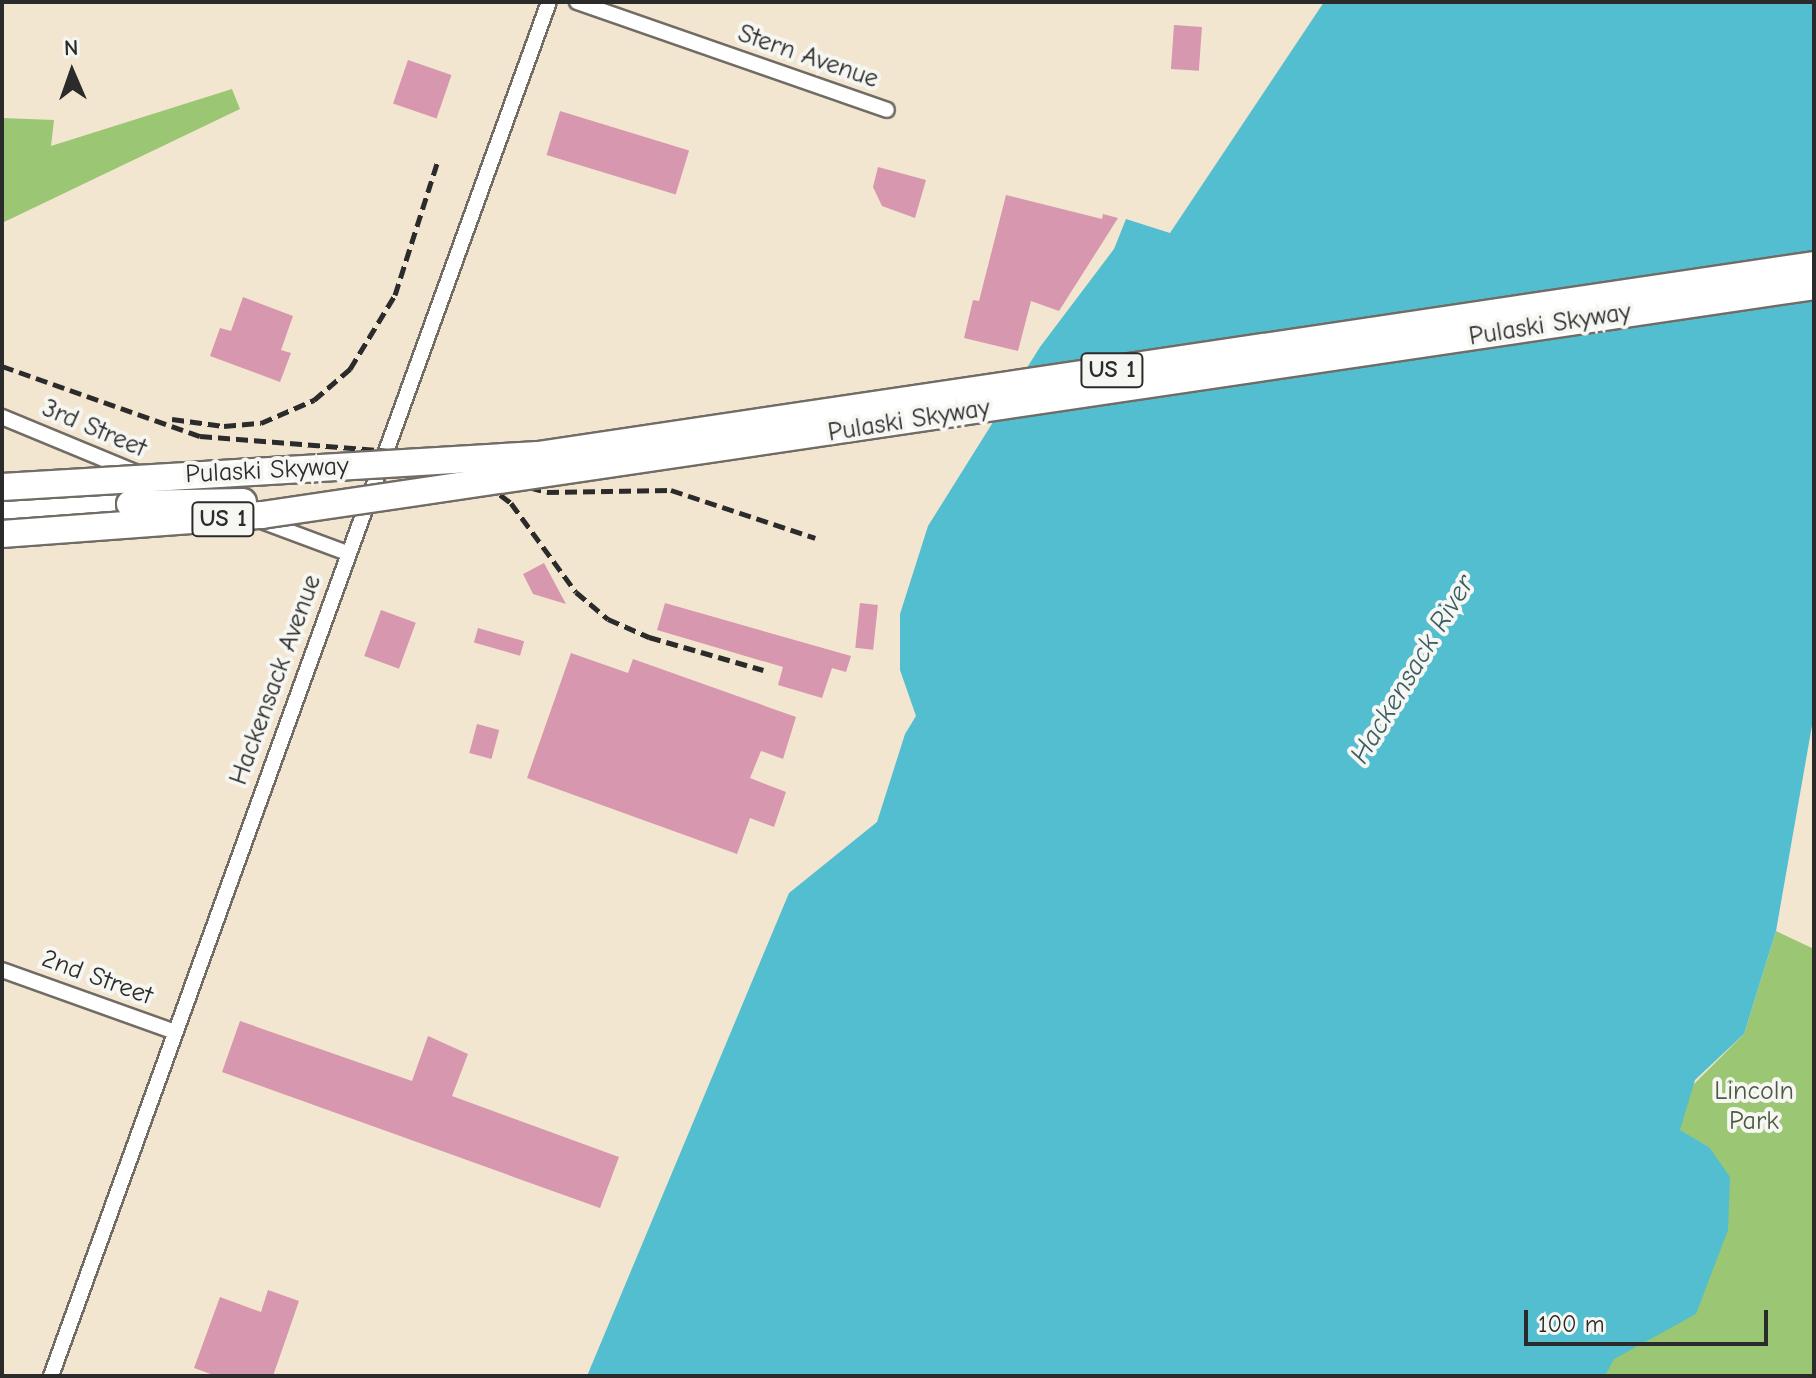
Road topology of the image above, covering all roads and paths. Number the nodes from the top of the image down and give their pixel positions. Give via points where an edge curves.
1 (549, 2) edge
2 (577, 2) edge
3 (887, 110) dead end
4 (1814, 265) edge
5 (1814, 286) edge
6 (2, 417) edge
7 (409, 463) junction
8 (2, 487) edge
9 (442, 490) junction
10 (130, 504) junction
11 (2, 511) edge
12 (2, 534) edge
13 (347, 553) junction
14 (2, 970) edge
15 (175, 1032) junction
16 (51, 1376) edge

1 - 13 street, Hackensack Avenue
2 - 3 street, Stern Avenue
4 - 7 highway, Pulaski Skyway / US 1, bridge via 666,437 538,455
5 - 9 highway, Pulaski Skyway / US 1, bridge
6 - 13 street, 3rd Street
7 - 8 highway, Pulaski Skyway / US 1, bridge
7 - 10 highway, bridge via 311,484
9 - 10 highway, bridge
9 - 12 highway, Pulaski Skyway / US 1, bridge via 208,521
10 - 11 highway
13 - 15 street, Hackensack Avenue
14 - 15 street, 2nd Street
15 - 16 street, Hackensack Avenue

